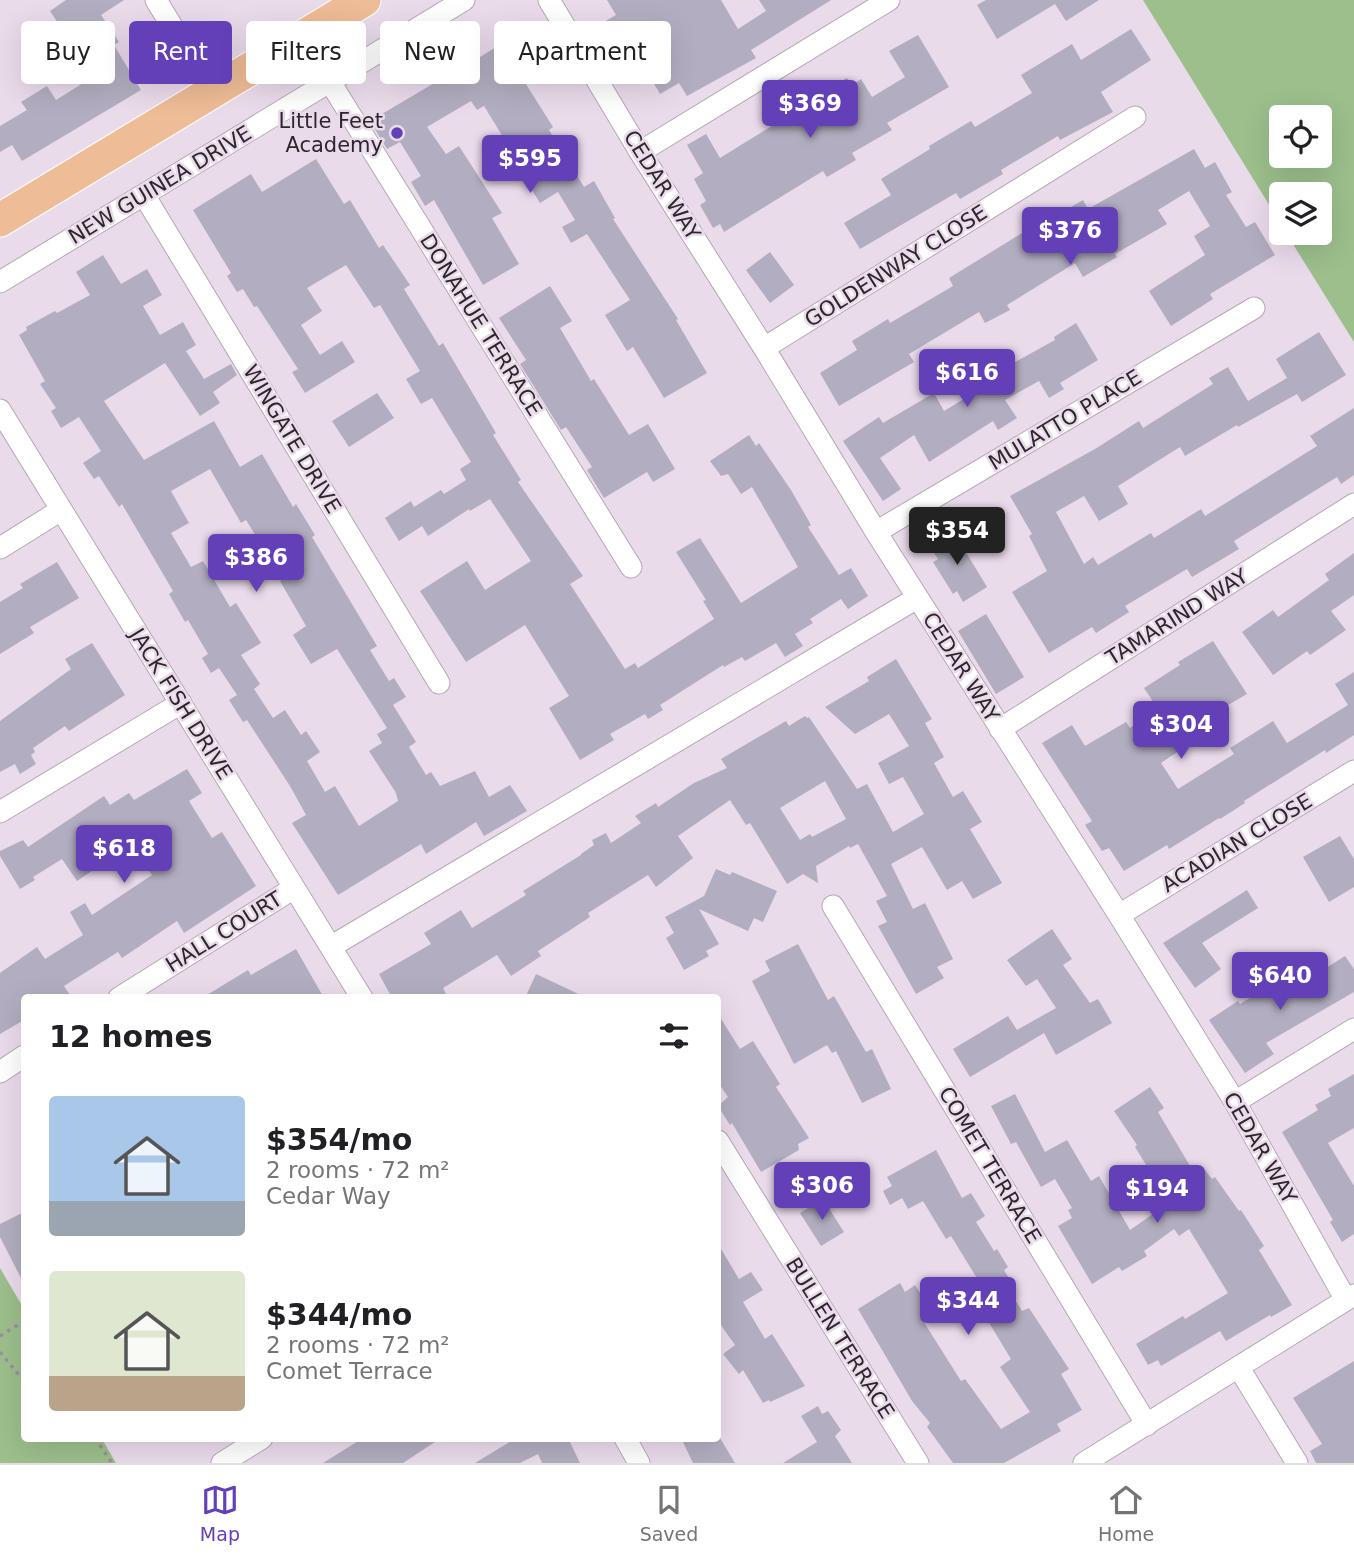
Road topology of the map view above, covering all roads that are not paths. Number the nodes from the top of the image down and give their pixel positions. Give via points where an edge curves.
1 (156, 0) edge
2 (364, 0) edge
3 (464, 0) edge
4 (549, 0) edge
5 (889, 0) edge
6 (366, 60) edge
7 (327, 84) edge
8 (331, 84) edge
9 (212, 92) junction
10 (1135, 117) dead end
11 (640, 152) junction
12 (144, 195) junction
13 (0, 220) edge
14 (0, 282) edge
15 (1254, 308) dead end
16 (764, 348) junction
17 (0, 410) edge
18 (1354, 504) edge
19 (61, 510) junction
20 (876, 532) junction
21 (0, 548) edge
22 (631, 567) dead end
23 (917, 598) junction
24 (439, 683) dead end
25 (180, 703) junction
26 (1000, 729) junction
27 (1354, 771) edge
28 (0, 812) edge
29 (294, 888) junction
30 (833, 906) dead end
31 (1119, 915) junction
32 (332, 946) junction
33 (125, 994) edge
34 (360, 994) edge
35 (1354, 1029) edge
36 (21, 1058) edge
37 (0, 1072) edge
38 (1235, 1102) junction
39 (721, 1146) edge
40 (1350, 1297) edge
41 (1239, 1368) junction
42 (1147, 1425) junction
43 (256, 1442) edge
44 (627, 1442) edge
45 (222, 1463) edge
46 (639, 1463) edge
47 (918, 1463) edge
48 (1084, 1463) edge
49 (1297, 1463) edge

1 - 9 street
2 - 9 main road
3 - 6 street, NEW GUINEA DRIVE
4 - 11 street, CEDAR WAY
5 - 11 street
7 - 12 street, NEW GUINEA DRIVE
8 - 22 street, DONAHUE TERRACE
9 - 13 main road
10 - 16 street, GOLDENWAY CLOSE
11 - 16 street, CEDAR WAY
12 - 14 street, NEW GUINEA DRIVE
12 - 24 street, WINGATE DRIVE
15 - 20 street, MULATTO PLACE
16 - 20 street, CEDAR WAY
17 - 19 street, JACK FISH DRIVE
18 - 26 street, TAMARIND WAY
19 - 21 street
19 - 25 street, JACK FISH DRIVE
20 - 23 street, CEDAR WAY
23 - 26 street, CEDAR WAY
23 - 32 street
25 - 28 street
25 - 29 street, JACK FISH DRIVE
26 - 31 street, CEDAR WAY
27 - 31 street, ACADIAN CLOSE
29 - 32 street, JACK FISH DRIVE
29 - 33 street, HALL COURT
30 - 42 street, COMET TERRACE
31 - 38 street, CEDAR WAY
32 - 34 street, JACK FISH DRIVE
35 - 38 street
36 - 37 street
38 - 40 street, CEDAR WAY
39 - 47 street, BULLEN TERRACE
40 - 41 street
41 - 42 street
41 - 49 street
42 - 48 street
43 - 45 street
44 - 46 street

